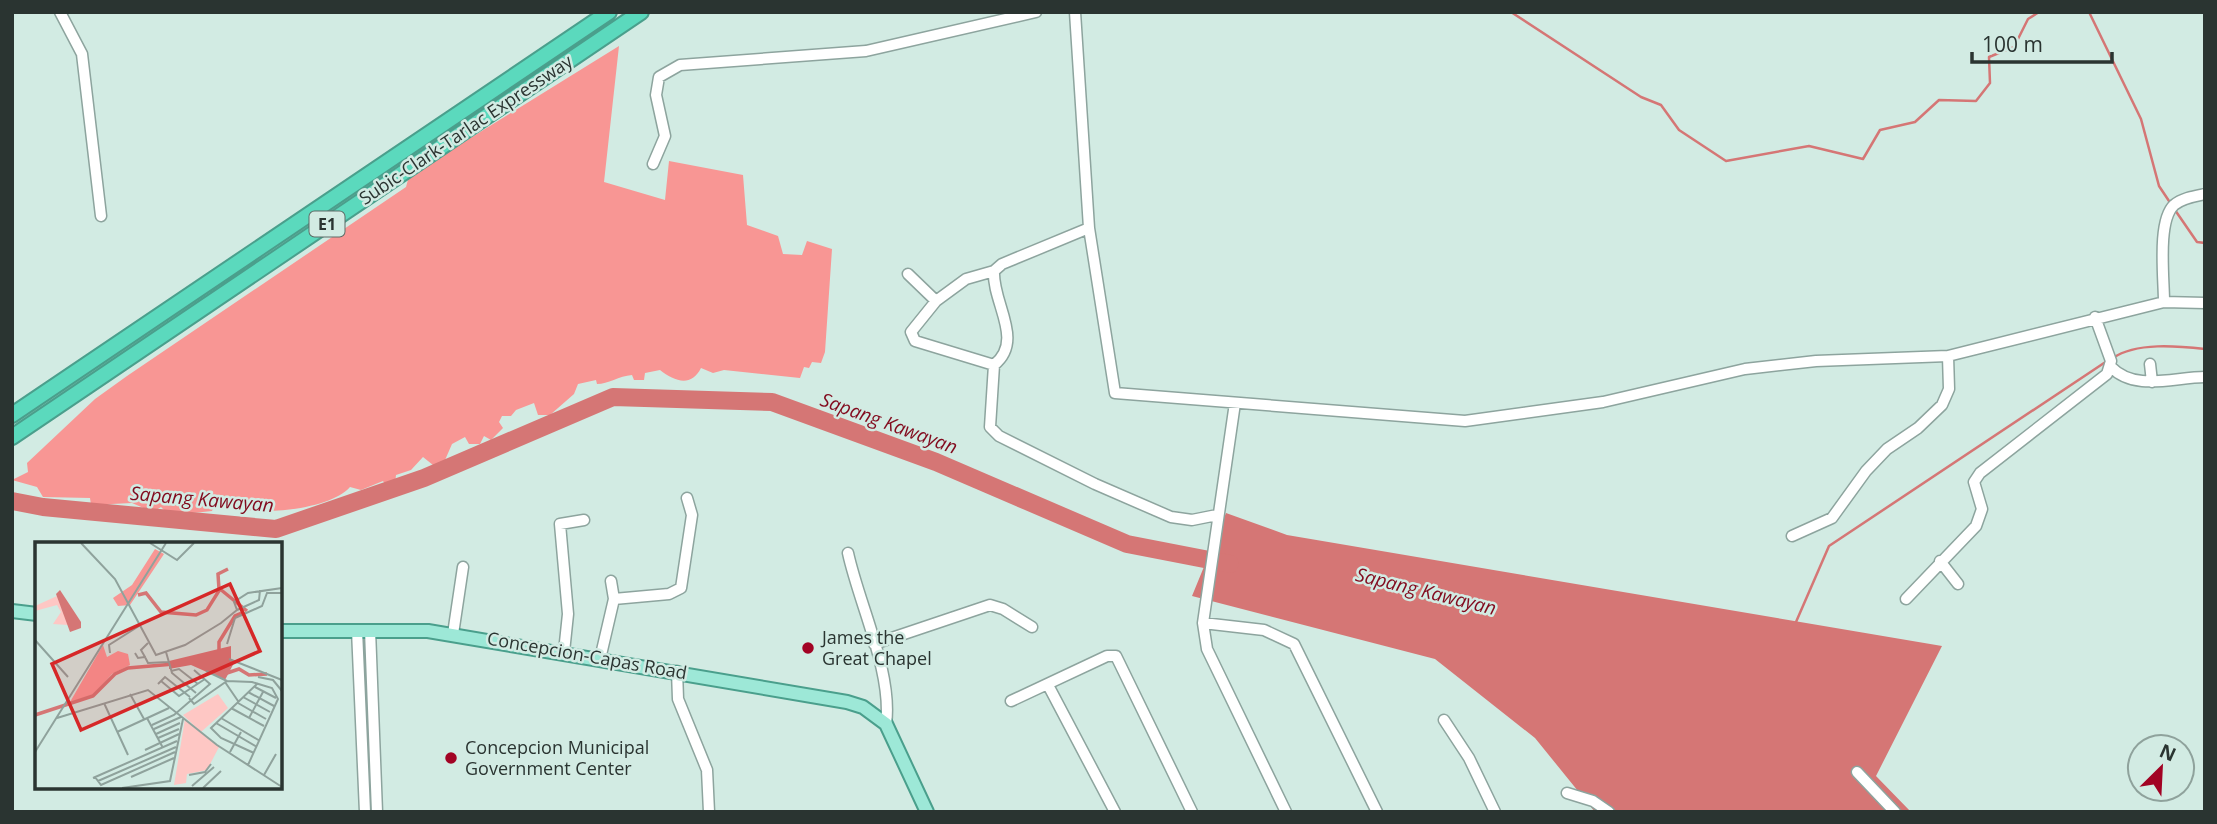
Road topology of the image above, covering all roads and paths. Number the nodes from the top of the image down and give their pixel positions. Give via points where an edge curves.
1 (60, 12) edge
2 (609, 12) edge
3 (641, 12) edge
4 (1036, 12) edge
5 (1074, 12) edge
6 (653, 164) dead end
7 (2205, 194) edge
8 (101, 216) dead end
9 (1089, 228) junction
10 (993, 271) junction
11 (908, 274) dead end
12 (936, 301) junction
13 (2165, 302) junction
14 (2205, 303) edge
15 (2095, 317) junction
16 (1948, 356) junction
17 (2150, 364) dead end
18 (994, 365) junction
19 (2111, 367) junction
20 (2205, 377) edge
21 (2151, 382) junction
22 (1235, 402) junction
23 (12, 415) edge
24 (12, 437) edge
25 (687, 498) dead end
26 (584, 520) dead end
27 (1217, 520) junction
28 (1792, 536) dead end
29 (848, 552) dead end
30 (1940, 561) junction
31 (463, 568) dead end
32 (611, 581) dead end
33 (1958, 584) dead end
34 (1906, 598) dead end
35 (614, 599) junction
36 (12, 611) edge
37 (35, 614) edge
38 (1203, 624) junction
39 (1032, 627) dead end
40 (363, 630) junction
41 (282, 631) edge
42 (453, 634) junction
43 (874, 644) junction
44 (564, 652) junction
45 (600, 659) junction
46 (677, 671) junction
47 (1048, 685) junction
48 (1011, 701) dead end
49 (1444, 720) dead end
50 (886, 724) junction
51 (1857, 772) dead end
52 (1567, 793) dead end
53 (365, 812) edge
54 (376, 812) edge
55 (709, 812) edge
56 (927, 812) edge
57 (1115, 812) edge
58 (1192, 812) edge
59 (1286, 812) edge
60 (1377, 812) edge
61 (1496, 812) edge
62 (1609, 812) edge
63 (1895, 812) edge

1 - 8 street via 82,54
2 - 23 highway, Subic-Clark-Tarlac Expressway / E1
3 - 24 highway, Subic-Clark-Tarlac Expressway / E1
4 - 6 street via 866,51 680,65 667,70 659,77 656,95 665,136
5 - 9 street
7 - 13 street via 2176,203 2168,212 2164,226
9 - 10 street
9 - 22 street via 1115,393
10 - 12 street via 966,279
10 - 18 street via 1009,334 1003,357
11 - 12 street
12 - 18 street via 911,332 915,341
13 - 14 street
13 - 15 street
15 - 16 street
15 - 19 street
16 - 22 street via 1745,369 1602,402 1465,421
16 - 28 street via 1949,389 1942,405 1887,449 1832,517
17 - 21 street
18 - 27 street via 990,428 999,436 1171,517
19 - 21 street via 2118,374
19 - 30 street via 1980,474 1974,482 1981,517
20 - 21 street
22 - 27 street
25 - 35 street via 692,515 681,588 669,594
26 - 44 street via 560,524 568,614
27 - 38 street
29 - 43 street
30 - 33 street
30 - 34 street
31 - 42 street
32 - 35 street
35 - 45 street
36 - 37 main road
38 - 59 street via 1207,649
38 - 60 street via 1264,630 1294,644
39 - 43 street via 989,605
40 - 41 main road, Concepcion-Capas Road
40 - 42 main road, Concepcion-Capas Road
40 - 53 street
40 - 54 street
42 - 44 main road, Concepcion-Capas Road
43 - 50 street via 888,709
44 - 45 main road, Concepcion-Capas Road
45 - 46 main road, Concepcion-Capas Road
46 - 50 main road, Concepcion-Capas Road via 847,702 863,707
46 - 55 street via 678,699 707,770
47 - 48 street
47 - 57 street
47 - 58 street via 1107,656 1116,656
49 - 61 street
50 - 56 main road
51 - 63 street
52 - 62 street

